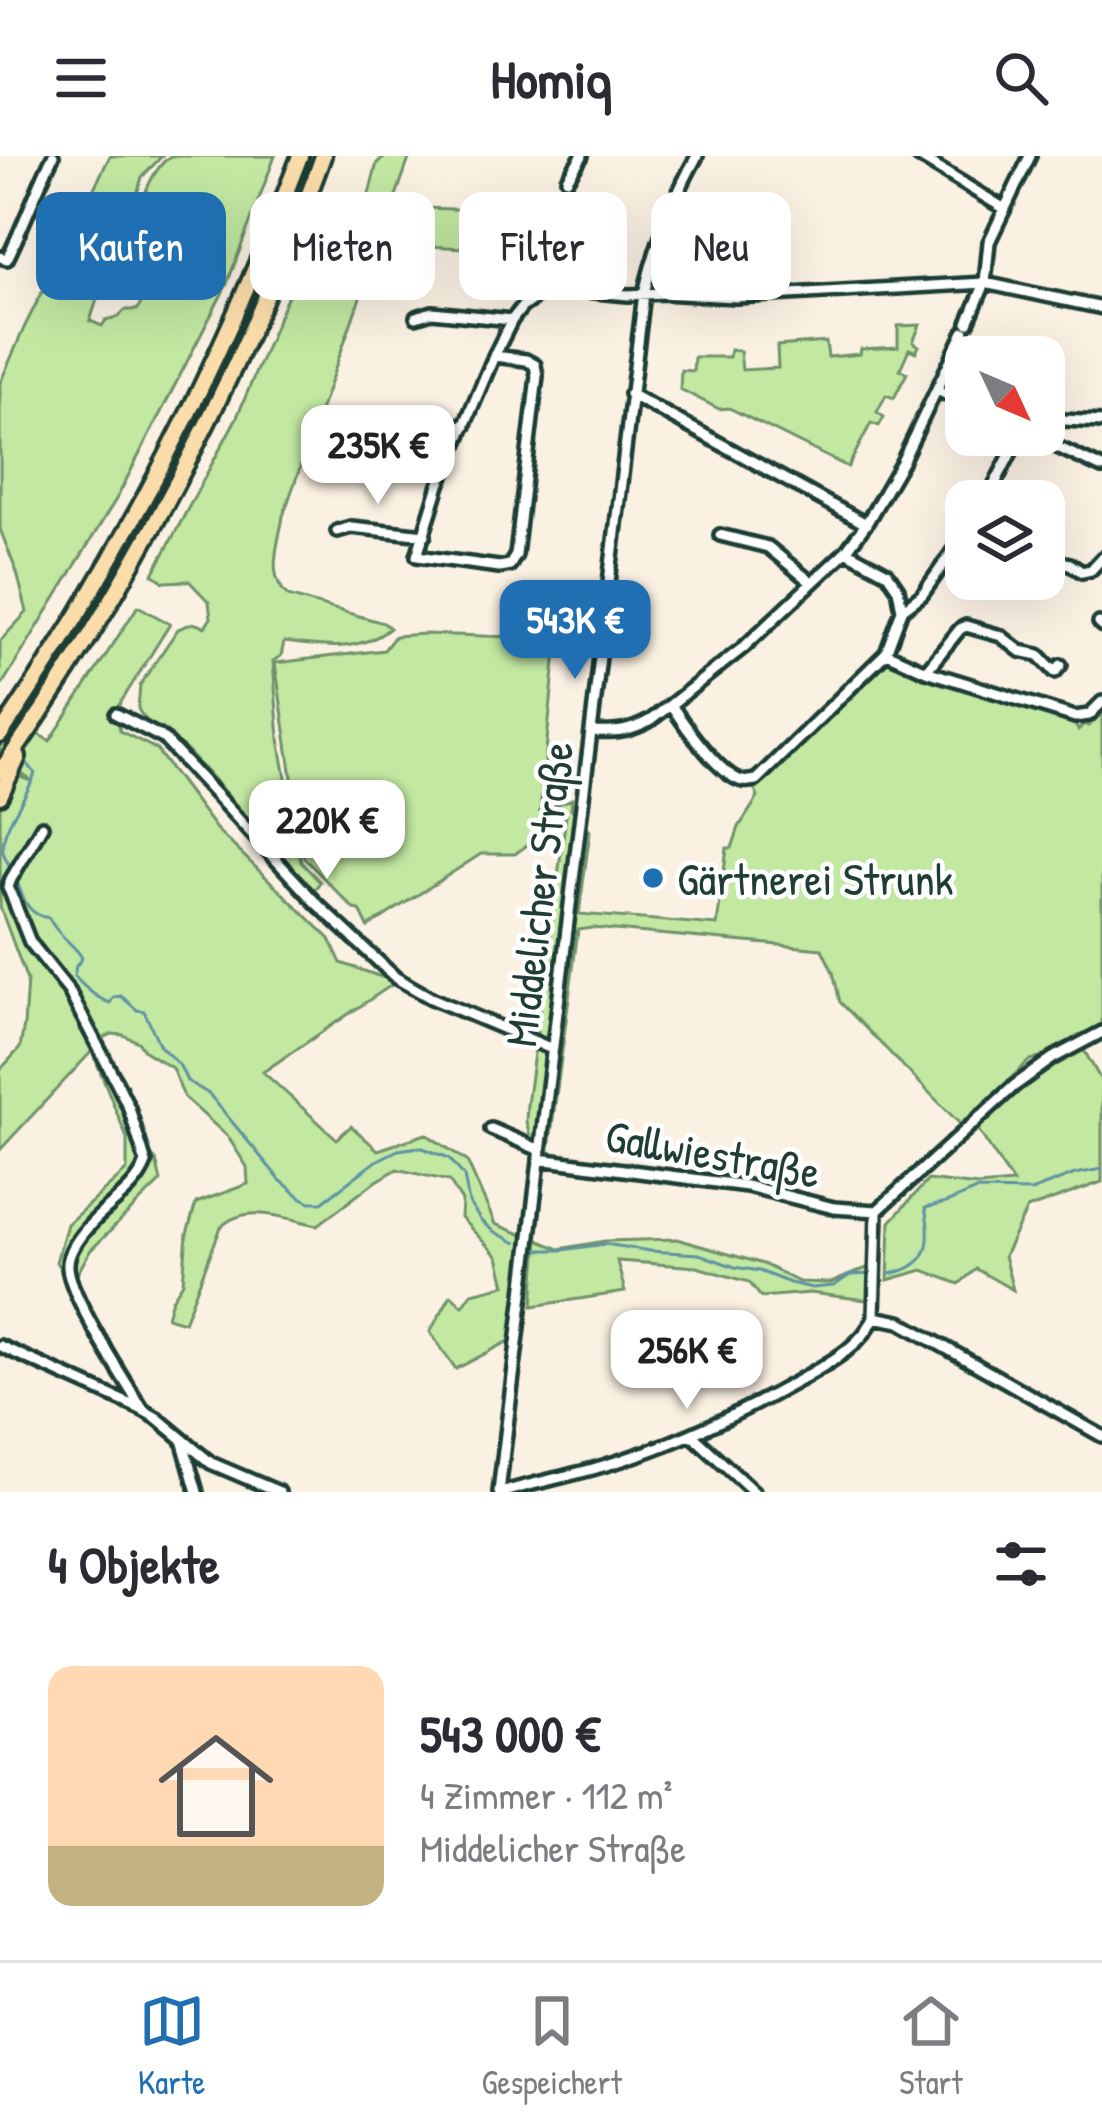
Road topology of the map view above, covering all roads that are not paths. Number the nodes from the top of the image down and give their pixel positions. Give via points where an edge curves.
1 (53, 156) edge
2 (300, 156) edge
3 (323, 156) edge
4 (582, 156) edge
5 (697, 156) edge
6 (917, 156) edge
7 (1030, 156) edge
8 (567, 178) dead end
9 (1005, 209) junction
10 (3, 258) edge
11 (0, 275) edge
12 (986, 283) junction
13 (644, 293) junction
14 (1102, 308) edge
15 (416, 317) dead end
16 (512, 320) junction
17 (494, 356) junction
18 (938, 390) junction
19 (630, 394) junction
20 (945, 394) edge
21 (1065, 420) edge
22 (1102, 422) edge
23 (465, 426) junction
24 (369, 429) dead end
25 (1102, 450) edge
26 (1065, 451) edge
27 (1099, 467) edge
28 (866, 524) junction
29 (337, 531) dead end
30 (425, 535) junction
31 (720, 535) dead end
32 (846, 551) junction
33 (1102, 558) edge
34 (945, 562) edge
35 (1065, 564) edge
36 (812, 583) junction
37 (902, 610) junction
38 (886, 653) junction
39 (1061, 665) dead end
40 (926, 671) junction
41 (1102, 702) edge
42 (670, 705) junction
43 (116, 714) dead end
44 (592, 732) junction
45 (0, 735) edge
46 (7, 767) edge
47 (0, 796) edge
48 (42, 826) dead end
49 (1102, 1032) edge
50 (552, 1048) junction
51 (491, 1129) dead end
52 (539, 1155) junction
53 (877, 1211) junction
54 (874, 1317) junction
55 (0, 1346) edge
56 (143, 1410) junction
57 (692, 1435) junction
58 (1102, 1436) edge
59 (183, 1443) junction
60 (196, 1492) edge
61 (279, 1492) edge
62 (502, 1492) edge
63 (754, 1492) edge

1 - 10 street
2 - 45 highway via 188,417
3 - 46 highway via 206,427
4 - 8 street
5 - 13 street, Middelicher Straße via 657,241
6 - 9 street
7 - 9 street
9 - 12 street via 989,242
10 - 11 street
12 - 13 street via 736,297
12 - 14 street
12 - 18 street
13 - 16 street via 562,289 536,297
13 - 19 street, Middelicher Straße
15 - 16 street
16 - 17 street
17 - 23 street
17 - 30 street via 536,365 516,556 500,568 417,556
18 - 20 street
18 - 28 street
19 - 28 street
19 - 44 street, Middelicher Straße
21 - 22 street
23 - 24 street via 379,417
23 - 30 street
25 - 27 street
26 - 27 street
28 - 32 street
29 - 30 street
31 - 36 street via 768,547
32 - 36 street
32 - 37 street via 887,573
33 - 35 street via 1082,572
34 - 37 street
36 - 42 street
37 - 38 street
38 - 40 street
38 - 42 street via 748,782 706,751
39 - 40 street via 1055,671 1039,655 966,626
40 - 41 street via 1076,717
42 - 44 street via 634,730
43 - 50 street via 163,738 396,978
44 - 50 street, Middelicher Straße
46 - 47 highway
48 - 56 street via 10,894 118,1084 146,1163 85,1230 68,1265
49 - 53 street via 1014,1086
50 - 52 street, Middelicher Straße
51 - 52 street
52 - 53 street, Gallwiestraße
52 - 62 street, Middelicher Straße
53 - 54 street
54 - 57 street via 869,1331 821,1368
54 - 58 street via 900,1322
55 - 56 street
56 - 59 street
57 - 62 street
57 - 63 street
59 - 60 street
59 - 61 street

